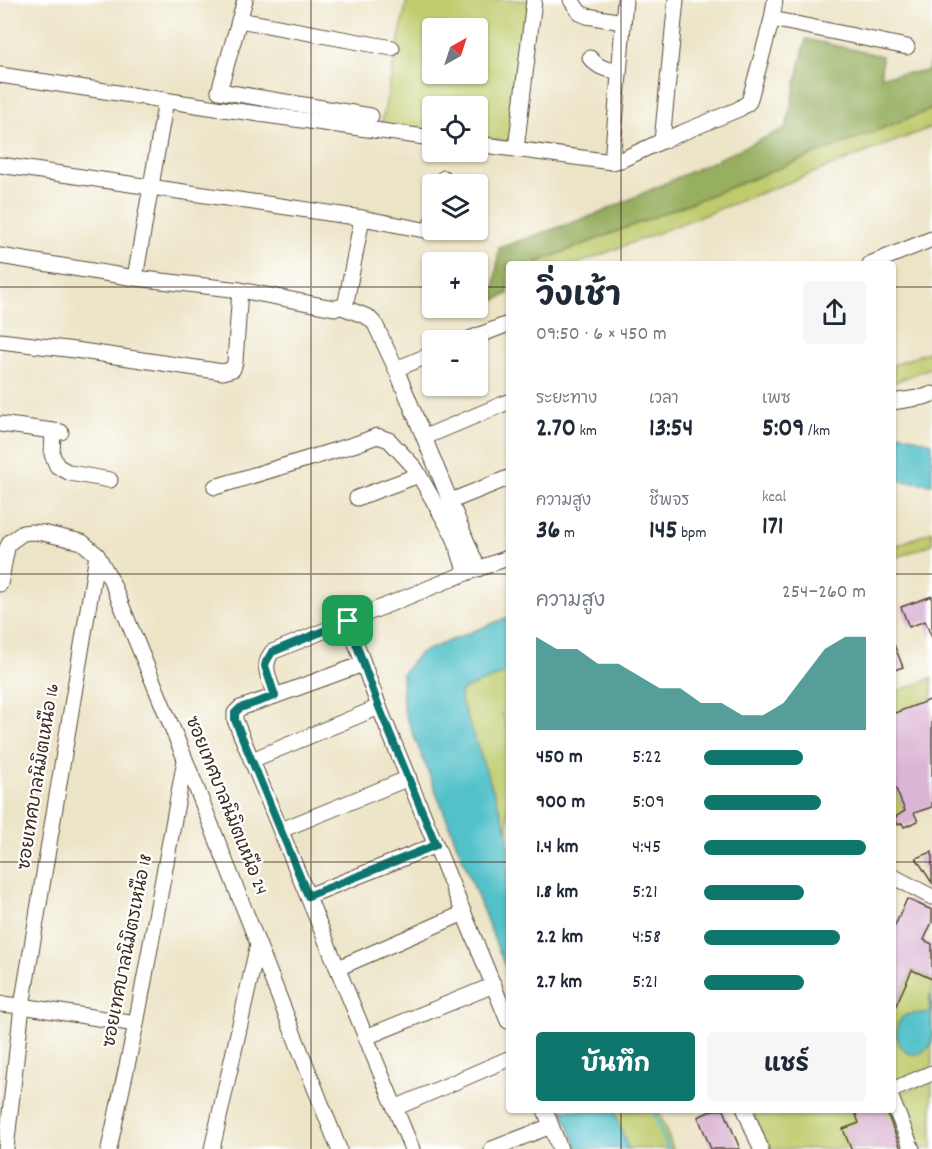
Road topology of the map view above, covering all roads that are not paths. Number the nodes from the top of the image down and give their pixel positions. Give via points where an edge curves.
1 (245, 0) edge
2 (534, 0) edge
3 (572, 0) edge
4 (625, 0) edge
5 (676, 0) edge
6 (775, 0) edge
7 (772, 19) junction
8 (239, 20) junction
9 (623, 22) junction
10 (907, 47) dead end
11 (392, 48) dead end
12 (590, 58) dead end
13 (619, 71) junction
14 (0, 75) edge
15 (166, 100) junction
16 (371, 116) dead end
17 (422, 137) edge
18 (662, 141) junction
19 (488, 145) edge
20 (516, 149) junction
21 (612, 162) junction
22 (0, 165) edge
23 (151, 188) junction
24 (362, 218) junction
25 (422, 230) edge
26 (932, 239) edge
27 (0, 256) edge
28 (877, 261) edge
29 (135, 278) junction
30 (240, 290) junction
31 (342, 307) junction
32 (506, 325) edge
33 (488, 332) edge
34 (0, 341) edge
35 (422, 358) edge
36 (396, 369) junction
37 (932, 394) edge
38 (896, 401) edge
39 (506, 403) edge
40 (0, 424) edge
41 (425, 437) junction
42 (419, 475) junction
43 (506, 479) edge
44 (110, 480) dead end
45 (215, 487) dead end
46 (357, 498) dead end
47 (451, 501) junction
48 (97, 555) junction
49 (506, 559) edge
50 (472, 571) junction
51 (0, 584) edge
52 (348, 621) junction
53 (363, 664) junction
54 (275, 696) junction
55 (379, 707) junction
56 (185, 759) junction
57 (252, 760) junction
58 (408, 778) junction
59 (281, 830) junction
60 (436, 845) junction
61 (896, 878) edge
62 (308, 896) junction
63 (932, 897) edge
64 (464, 913) junction
65 (258, 944) junction
66 (338, 968) junction
67 (494, 985) junction
68 (0, 1004) edge
69 (22, 1006) junction
70 (506, 1016) edge
71 (136, 1024) junction
72 (366, 1036) junction
73 (506, 1060) edge
74 (932, 1073) edge
75 (896, 1088) edge
76 (395, 1108) junction
77 (896, 1110) edge
78 (546, 1113) edge
79 (746, 1113) edge
80 (552, 1126) junction
81 (6, 1149) edge
82 (109, 1149) edge
83 (212, 1149) edge
84 (339, 1149) edge
85 (412, 1149) edge
86 (492, 1149) edge
87 (560, 1149) edge
88 (761, 1149) edge
89 (912, 1149) edge

1 - 8 street
2 - 20 street
3 - 9 street via 580,13
4 - 9 street
5 - 18 street
6 - 7 street
7 - 10 street
7 - 18 street via 749,102
8 - 11 street
8 - 16 street via 219,91
9 - 13 street
12 - 13 street via 604,69
13 - 21 street
14 - 15 street
15 - 17 street
15 - 23 street
18 - 21 street
19 - 20 street
20 - 21 street
22 - 23 street
23 - 24 street
23 - 29 street
24 - 25 street
24 - 31 street
26 - 28 street
27 - 29 street
29 - 30 street
30 - 31 street
30 - 34 street via 235,362 229,371
31 - 36 street via 372,320
32 - 33 street
35 - 36 street
36 - 41 street
37 - 38 street
39 - 41 street
40 - 44 street via 57,432 52,454 57,466 70,473
41 - 47 street
42 - 45 street via 389,440 377,436
42 - 46 street
42 - 50 street
43 - 47 street
47 - 50 street
48 - 51 street, ซอยเทศบาลนิมิตเหนือ 24 via 82,542 43,533 23,533 7,548
48 - 56 street, ซอยเทศบาลนิมิตเหนือ 24
48 - 69 street, ซอยเทศบาลนิมิตเหนือ 16
49 - 50 street
50 - 52 street
52 - 53 street
52 - 54 street via 272,652 265,666
53 - 54 street
53 - 55 street
54 - 57 street via 235,713
55 - 57 street
55 - 58 street
56 - 65 street, ซอยเทศบาลนิมิตเหนือ 24
56 - 71 street, ซอยเทศบาลนิมิตรเหนือ 18
57 - 59 street
58 - 59 street
58 - 60 street
59 - 62 street
60 - 62 street
60 - 64 street
61 - 63 street
62 - 66 street
64 - 66 street
64 - 67 street
65 - 83 street
65 - 84 street, ซอยเทศบาลนิมิตเหนือ 24
66 - 72 street
67 - 70 street
67 - 72 street
68 - 69 street
69 - 71 street
69 - 81 street, ซอยเทศบาลนิมิตเหนือ 16
71 - 82 street, ซอยเทศบาลนิมิตรเหนือ 18
72 - 76 street
73 - 76 street
74 - 75 street
76 - 85 street
77 - 89 street
78 - 80 street
79 - 88 street
80 - 86 street
80 - 87 street

